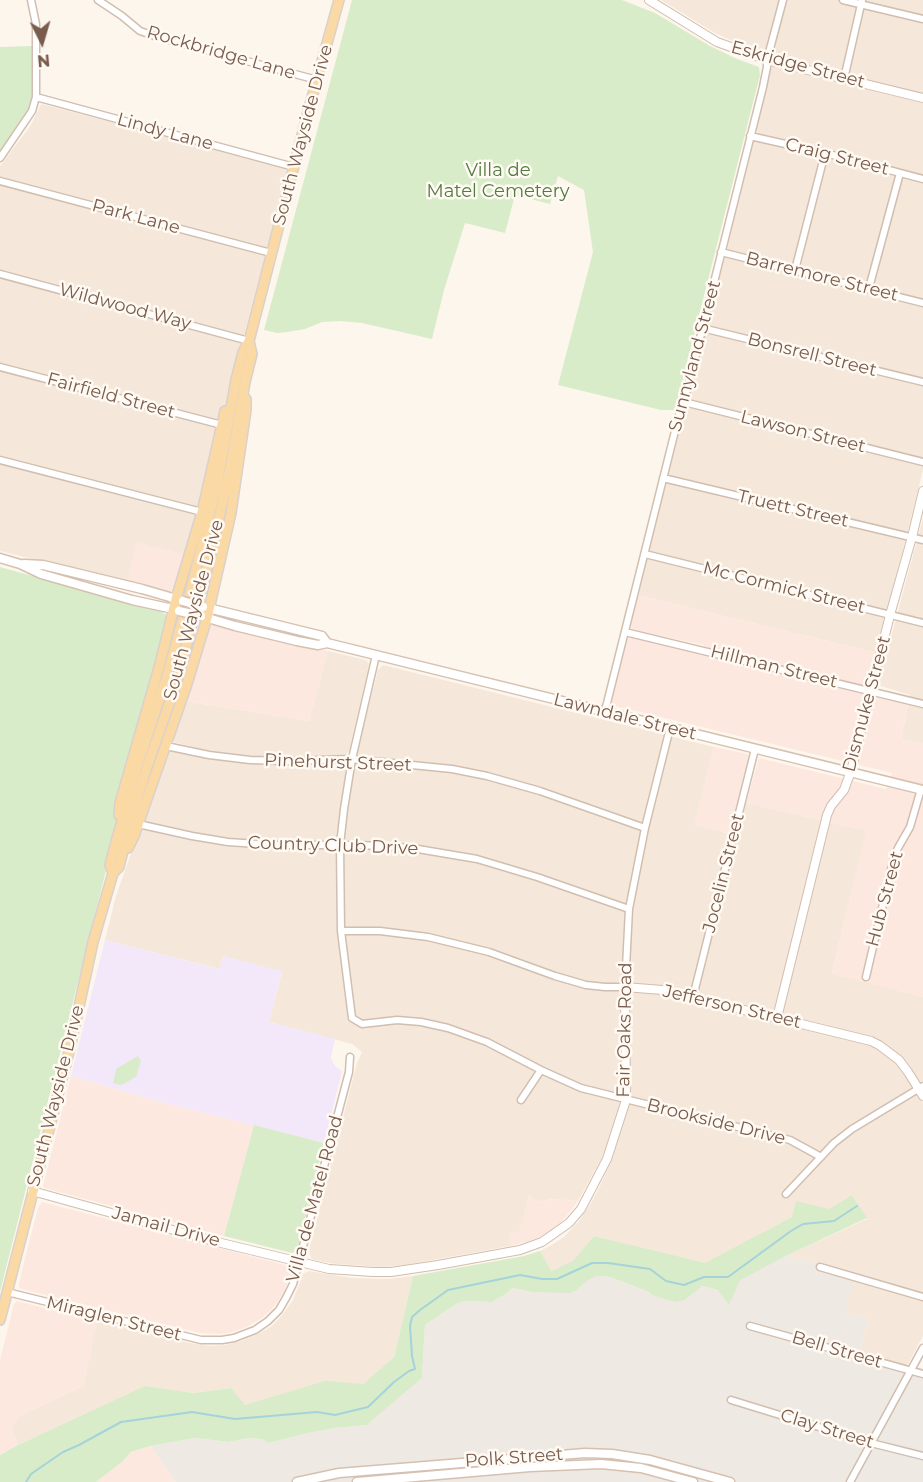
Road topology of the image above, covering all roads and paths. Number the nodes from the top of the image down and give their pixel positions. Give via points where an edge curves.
1 (32, 0) edge
2 (98, 0) edge
3 (339, 0) edge
4 (649, 0) edge
5 (783, 0) edge
6 (843, 0) edge
7 (862, 2) edge
8 (923, 20) edge
9 (767, 60) junction
10 (844, 79) junction
11 (317, 80) junction
12 (36, 97) junction
13 (923, 98) edge
14 (750, 136) junction
15 (825, 153) junction
16 (0, 158) edge
17 (294, 166) junction
18 (900, 173) junction
19 (923, 178) edge
20 (0, 181) edge
21 (721, 252) junction
22 (272, 253) junction
23 (795, 270) junction
24 (0, 274) edge
25 (869, 288) junction
26 (923, 303) edge
27 (702, 328) junction
28 (249, 341) junction
29 (0, 367) edge
30 (240, 381) junction
31 (923, 382) edge
32 (684, 402) junction
33 (222, 425) junction
34 (0, 460) edge
35 (923, 462) edge
36 (663, 478) junction
37 (923, 491) edge
38 (202, 512) junction
39 (912, 537) junction
40 (923, 540) edge
41 (645, 554) junction
42 (0, 558) edge
43 (20, 564) junction
44 (78, 573) junction
45 (75, 584) junction
46 (180, 600) junction
47 (177, 610) junction
48 (205, 612) junction
49 (890, 615) junction
50 (923, 623) edge
51 (300, 631) junction
52 (625, 632) junction
53 (297, 641) junction
54 (327, 643) junction
55 (376, 655) junction
56 (871, 691) junction
57 (923, 704) edge
58 (605, 711) junction
59 (670, 728) junction
60 (166, 746) junction
61 (755, 748) junction
62 (352, 759) junction
63 (851, 771) junction
64 (922, 789) edge
65 (138, 824) junction
66 (645, 828) junction
67 (340, 845) junction
68 (113, 853) junction
69 (121, 860) junction
70 (113, 873) junction
71 (629, 909) junction
72 (341, 931) junction
73 (866, 977) dead end
74 (625, 987) junction
75 (693, 998) junction
76 (777, 1018) junction
77 (350, 1057) dead end
78 (541, 1071) junction
79 (921, 1090) edge
80 (521, 1100) dead end
81 (626, 1100) junction
82 (821, 1157) junction
83 (32, 1191) junction
84 (786, 1194) dead end
85 (299, 1263) junction
86 (820, 1267) dead end
87 (7, 1292) junction
88 (923, 1297) edge
89 (0, 1320) edge
90 (750, 1326) dead end
91 (222, 1340) joint
92 (923, 1348) edge
93 (910, 1371) junction
94 (923, 1374) edge
95 (731, 1400) dead end
96 (871, 1443) junction
97 (585, 1453) junction
98 (564, 1454) junction
99 (923, 1456) edge
100 (487, 1460) junction
101 (565, 1464) junction
102 (585, 1464) junction
103 (384, 1469) junction
104 (685, 1469) junction
105 (487, 1470) junction
106 (682, 1479) junction
107 (386, 1481) edge
108 (297, 1482) edge
109 (357, 1482) edge
110 (693, 1482) edge
111 (730, 1482) edge
112 (850, 1482) edge

1 - 12 street via 36,24
2 - 11 street, Rockbridge Lane via 140,31
3 - 11 main road, South Wayside Drive
4 - 9 street, Eskridge Street via 717,42
5 - 9 street, Sunnyland Street
6 - 7 street
7 - 8 street
7 - 10 street
9 - 10 street, Eskridge Street
9 - 14 street, Sunnyland Street
10 - 13 street, Eskridge Street
11 - 17 main road, South Wayside Drive
12 - 16 street via 32,111
12 - 17 street, Lindy Lane
14 - 15 street, Craig Street
14 - 21 street, Sunnyland Street
15 - 18 street, Craig Street
15 - 23 street
17 - 22 main road, South Wayside Drive
18 - 19 street, Craig Street
18 - 25 street
20 - 22 street, Park Lane
21 - 23 street, Barremore Street
21 - 27 street, Sunnyland Street
22 - 28 main road, South Wayside Drive
23 - 25 street, Barremore Street
24 - 28 street, Wildwood Way
25 - 26 street, Barremore Street
27 - 31 street, Bonsrell Street
27 - 32 street, Sunnyland Street
28 - 30 main road, South Wayside Drive via 243,352
29 - 33 street, Fairfield Street
30 - 33 main road
30 - 48 main road via 246,410 239,461 231,513
30 - 68 main road, South Wayside Drive via 196,570
30 - 69 main road, South Wayside Drive via 230,469 212,549 176,684
32 - 35 street, Lawson Street
32 - 36 street, Sunnyland Street
33 - 38 main road
34 - 38 street
36 - 39 street, Truett Street
36 - 41 street, Sunnyland Street
37 - 39 street, Dismuke Street
38 - 46 main road
39 - 40 street, Truett Street
39 - 49 street, Dismuke Street
41 - 49 street, Mc Cormick Street
41 - 52 street, Sunnyland Street
42 - 43 main road, Lawndale Street
43 - 44 main road, Lawndale Street
43 - 45 main road, Lawndale Street
44 - 45 main road
44 - 46 main road, Lawndale Street
45 - 47 main road, Lawndale Street
46 - 47 main road
46 - 48 main road, Lawndale Street, bridge
47 - 48 main road, Lawndale Street, bridge
47 - 68 main road via 120,803
48 - 51 main road, Lawndale Street
48 - 53 main road, Lawndale Street
48 - 60 main road
49 - 50 street, Mc Cormick Street
49 - 56 street, Dismuke Street
51 - 53 main road
51 - 54 main road, Lawndale Street via 322,636
52 - 56 street, Hillman Street
52 - 58 street, Sunnyland Street
53 - 54 main road, Lawndale Street
54 - 55 main road, Lawndale Street
55 - 58 main road, Lawndale Street
55 - 62 street
56 - 57 street, Hillman Street
56 - 63 street, Dismuke Street
58 - 59 main road, Lawndale Street
59 - 61 main road, Lawndale Street
59 - 66 street, Fair Oaks Road
60 - 62 street, Pinehurst Street via 250,760
60 - 65 main road
61 - 63 main road, Lawndale Street
61 - 75 street, Jocelin Street
62 - 66 street, Pinehurst Street via 487,776
62 - 67 street
63 - 64 main road, Lawndale Street
63 - 76 street, Dismuke Street via 827,815
64 - 73 street, Hub Street via 910,827 894,857
65 - 67 street, Country Club Drive via 228,842
65 - 69 main road
66 - 71 street, Fair Oaks Road
67 - 71 street, Country Club Drive via 412,848 477,859
67 - 72 street
68 - 70 main road, South Wayside Drive
69 - 70 main road, South Wayside Drive
70 - 83 main road, South Wayside Drive
71 - 74 street, Fair Oaks Road
72 - 74 street, Jefferson Street via 405,933 438,939 574,982
72 - 78 street, Brookside Drive via 352,1018 367,1024 397,1020 448,1028 487,1042
74 - 75 street, Jefferson Street
74 - 81 street, Fair Oaks Road
75 - 76 street, Jefferson Street
76 - 79 street, Jefferson Street via 879,1045 898,1060
77 - 85 street, Villa de Matel Road
78 - 80 street
78 - 81 street, Brookside Drive via 581,1088
79 - 82 street via 852,1129
81 - 82 street, Brookside Drive via 790,1140
81 - 85 street, Fair Oaks Road via 607,1159 581,1209 542,1242 520,1250 391,1272 338,1270
82 - 84 street
83 - 85 street, Jamail Drive
83 - 87 main road, South Wayside Drive
85 - 91 street, Villa de Matel Road via 286,1298 268,1321 255,1330
86 - 88 street
87 - 89 main road, South Wayside Drive
87 - 91 street, Miraglen Street via 201,1340
90 - 93 street, Bell Street
92 - 93 street
93 - 94 street, Bell Street
93 - 96 street
95 - 96 street, Clay Street
96 - 99 street, Clay Street
96 - 112 street
97 - 98 main road, Polk Street
97 - 102 main road
97 - 104 main road, Polk Street via 650,1460
98 - 100 main road, Polk Street
98 - 101 main road
100 - 103 main road, Polk Street
100 - 105 main road
101 - 102 main road, Polk Street
101 - 105 main road, Polk Street
102 - 106 main road, Polk Street via 616,1464
103 - 107 street
103 - 108 main road, Polk Street
104 - 106 main road
104 - 111 main road, Polk Street
105 - 107 main road, Polk Street
106 - 110 main road, Polk Street
107 - 109 main road, Polk Street

